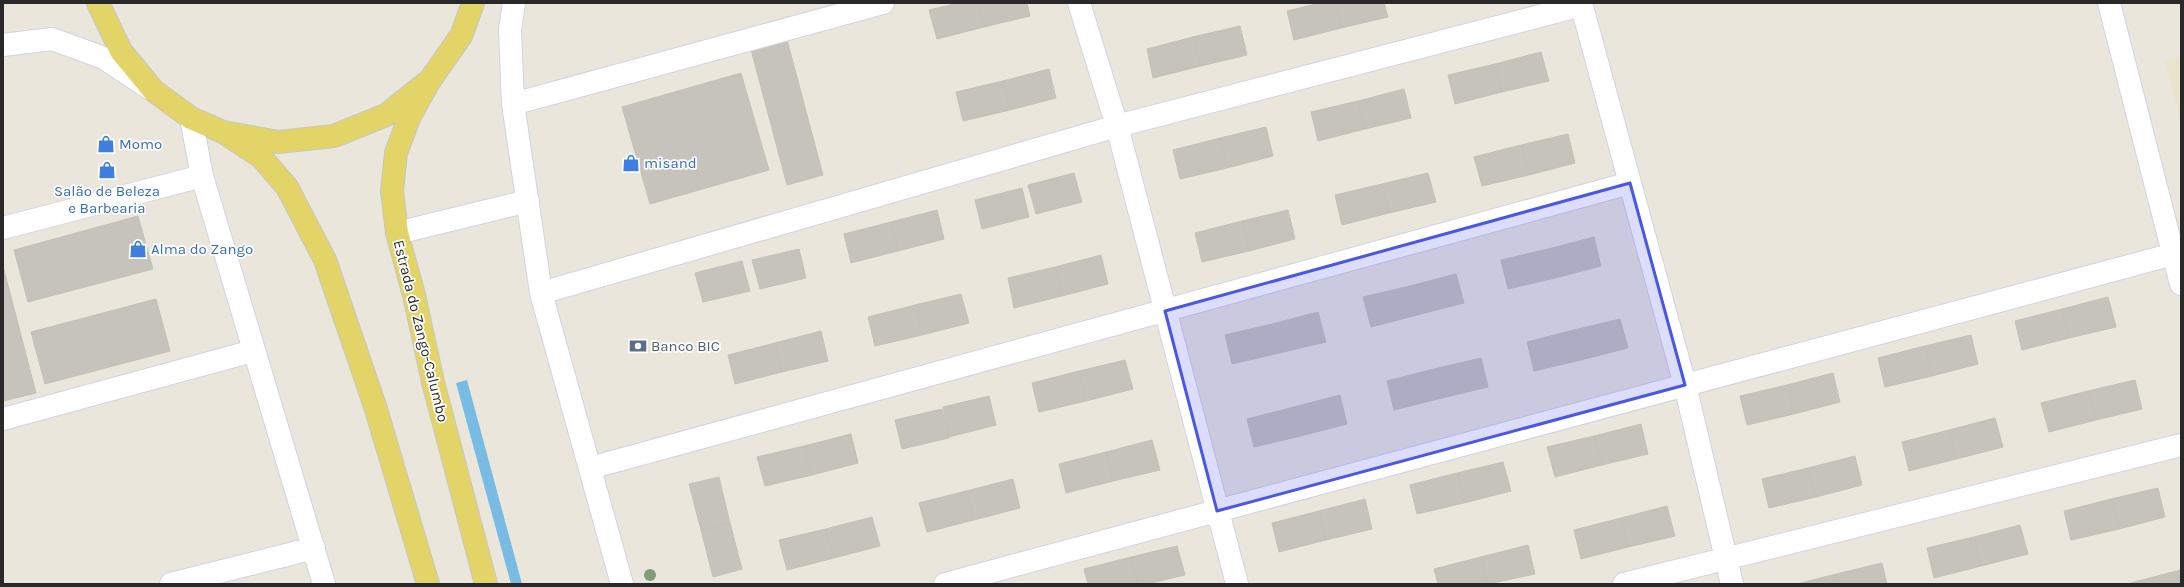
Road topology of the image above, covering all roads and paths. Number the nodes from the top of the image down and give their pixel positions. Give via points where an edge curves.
1 (98, 3) edge
2 (473, 3) edge
3 (484, 3) edge
4 (514, 3) edge
5 (883, 3) edge
6 (1079, 3) edge
7 (2109, 3) edge
8 (1582, 4) edge
9 (461, 36) junction
10 (3, 45) edge
11 (430, 80) junction
12 (154, 91) junction
13 (513, 104) junction
14 (191, 118) junction
15 (1117, 126) junction
16 (223, 132) junction
17 (202, 176) junction
18 (1630, 183) junction
19 (528, 201) junction
20 (3, 228) edge
21 (397, 233) junction
22 (2177, 253) edge
23 (2181, 284) edge
24 (542, 293) junction
25 (1165, 311) junction
26 (253, 351) junction
27 (1685, 385) junction
28 (3, 419) edge
29 (2181, 445) edge
30 (590, 468) junction
31 (1217, 511) junction
32 (314, 548) junction
33 (1725, 557) junction
34 (171, 584) edge
35 (324, 584) edge
36 (428, 584) edge
37 (486, 584) edge
38 (622, 584) edge
39 (945, 584) edge
40 (1237, 584) edge
41 (1624, 584) edge
42 (1732, 584) edge

1 - 12 main road via 121,51
2 - 9 main road
3 - 9 street
4 - 13 street via 510,30
5 - 13 street
6 - 15 street
7 - 22 street
8 - 15 street
8 - 18 street
9 - 11 main road
10 - 12 street via 52,39 104,58
11 - 16 main road via 386,115 334,136 278,142
11 - 21 main road, Estrada do Zango-Calumbo via 409,118 396,153 392,191
12 - 14 main road
13 - 19 street
14 - 16 main road
14 - 17 street
15 - 24 street
15 - 25 street
16 - 36 main road via 261,157 287,187 325,260 375,406
17 - 20 street
17 - 26 street
18 - 25 street
18 - 27 street
19 - 21 street
19 - 24 street
21 - 37 main road, Estrada do Zango-Calumbo
22 - 23 street
22 - 27 street
24 - 30 street
25 - 30 street
25 - 31 street
26 - 28 street
26 - 32 street
27 - 31 street
27 - 33 street
29 - 33 street
30 - 38 street
31 - 39 street
31 - 40 street
32 - 34 street
32 - 35 street
33 - 41 street
33 - 42 street

